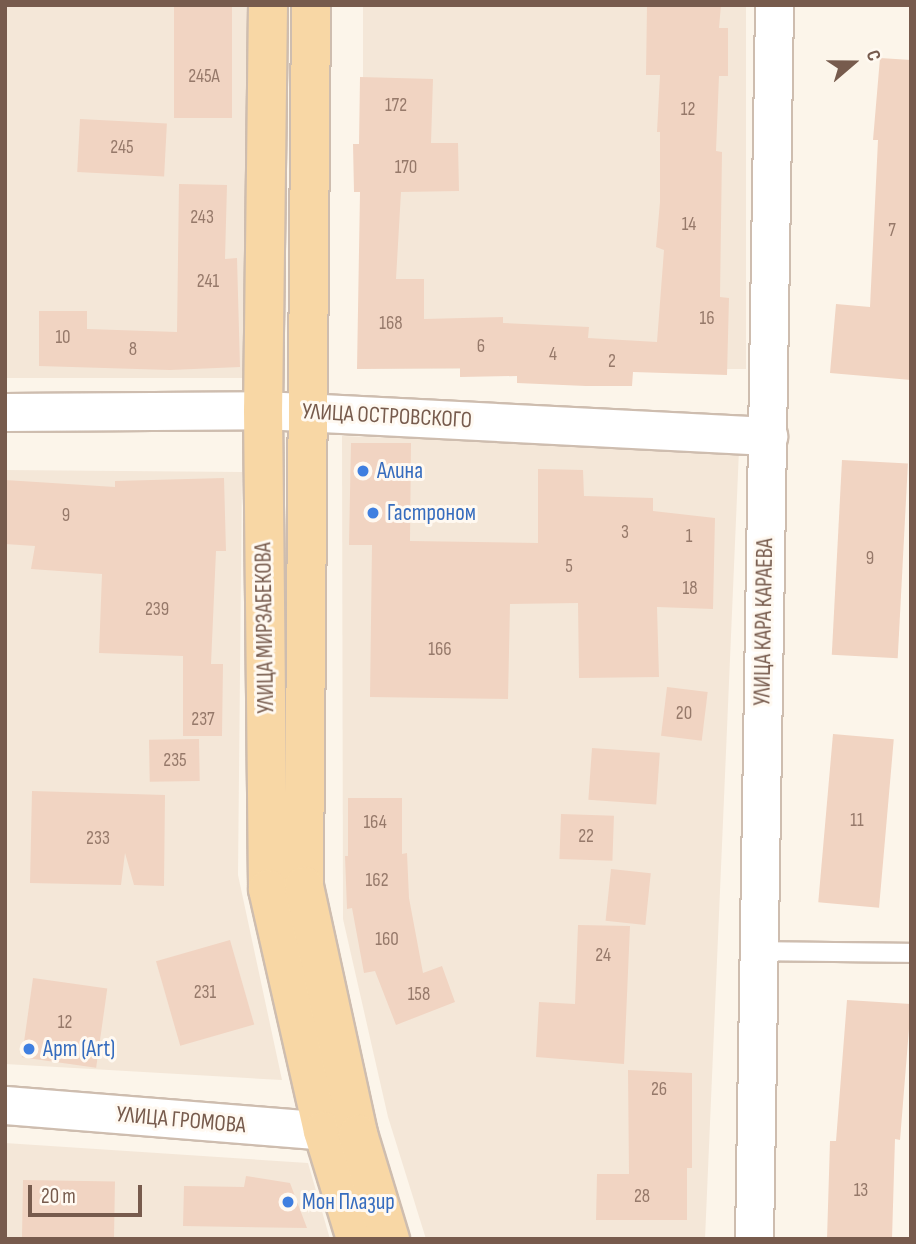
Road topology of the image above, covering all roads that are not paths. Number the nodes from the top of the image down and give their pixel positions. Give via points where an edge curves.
1 (268, 5) edge
2 (312, 5) edge
3 (774, 5) edge
4 (263, 410) junction
5 (306, 411) junction
6 (5, 412) edge
7 (768, 436) junction
8 (757, 951) junction
9 (911, 953) edge
10 (5, 1105) edge
11 (340, 1133) junction
12 (356, 1239) edge
13 (390, 1239) edge
14 (754, 1239) edge

1 - 4 main road, УЛИЦА МИРЗАБЕКОВА
2 - 5 main road, УЛИЦА МИРЗАБЕКОВА
3 - 7 street, УЛИЦА КАРА КАРАЕВА
4 - 5 street, УЛИЦА ОСТРОВСКОГО
4 - 6 street, УЛИЦА ОСТРОВСКОГО
4 - 11 main road, УЛИЦА МИРЗАБЕКОВА via 268,889
5 - 7 street, УЛИЦА ОСТРОВСКОГО
5 - 11 main road, УЛИЦА МИРЗАБЕКОВА via 304,887
7 - 8 street, УЛИЦА КАРА КАРАЕВА
8 - 9 lane
8 - 14 street, УЛИЦА КАРА КАРАЕВА
10 - 11 street, УЛИЦА ГРОМОВА
11 - 12 main road, УЛИЦА МИРЗАБЕКОВА
11 - 13 main road, УЛИЦА МИРЗАБЕКОВА

